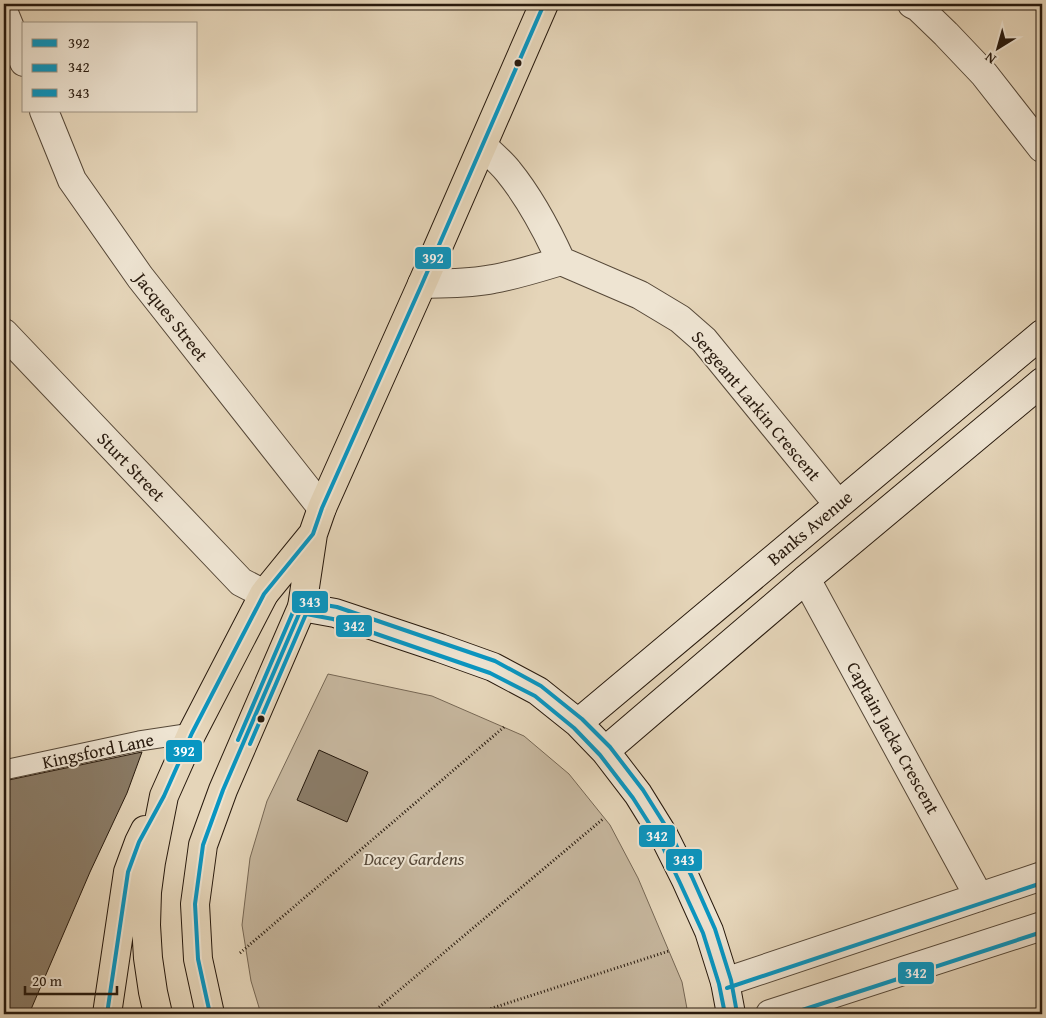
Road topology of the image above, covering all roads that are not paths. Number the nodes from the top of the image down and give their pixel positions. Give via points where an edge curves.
1 (544, 4) edge
2 (917, 5) edge
3 (4, 13) edge
4 (22, 57) edge
5 (44, 112) edge
6 (483, 146) junction
7 (1042, 148) edge
8 (561, 261) junction
9 (422, 284) junction
10 (4, 333) edge
11 (1042, 334) edge
12 (1042, 382) edge
13 (838, 504) junction
14 (322, 508) junction
15 (313, 534) junction
16 (806, 579) junction
17 (264, 594) junction
18 (302, 607) junction
19 (578, 723) junction
20 (192, 733) junction
21 (605, 751) junction
22 (4, 770) edge
23 (164, 796) junction
24 (1042, 876) edge
25 (979, 897) junction
26 (1042, 926) edge
27 (725, 982) junction
28 (107, 1014) edge
29 (158, 1014) edge
30 (210, 1014) edge
31 (731, 1014) edge
32 (770, 1014) edge

1 - 6 main road
2 - 7 street via 984,74
3 - 4 street
5 - 14 street, Jacques Street via 72,180 140,277
6 - 8 street via 507,169 529,199
6 - 9 main road
8 - 9 street via 491,279
8 - 13 street, Sergeant Larkin Crescent via 640,295 680,319 704,340
9 - 14 main road
10 - 17 street, Sturt Street via 241,582
11 - 13 street, Banks Avenue
12 - 16 street, Banks Avenue
13 - 19 street, Banks Avenue
14 - 15 main road
15 - 17 main road
15 - 18 main road
16 - 21 street, Banks Avenue
16 - 25 street, Captain Jacka Crescent
17 - 20 main road
18 - 19 street via 335,613 493,667 538,691
18 - 30 main road via 223,790 203,846 195,904 198,959
19 - 21 street
20 - 22 lane, Kingsford Lane
20 - 23 main road
21 - 27 street via 638,794 664,836 709,931
23 - 28 main road via 139,842 128,872
23 - 29 main road via 151,862 146,925 152,992
24 - 25 street
25 - 27 street
26 - 32 street
27 - 31 street

